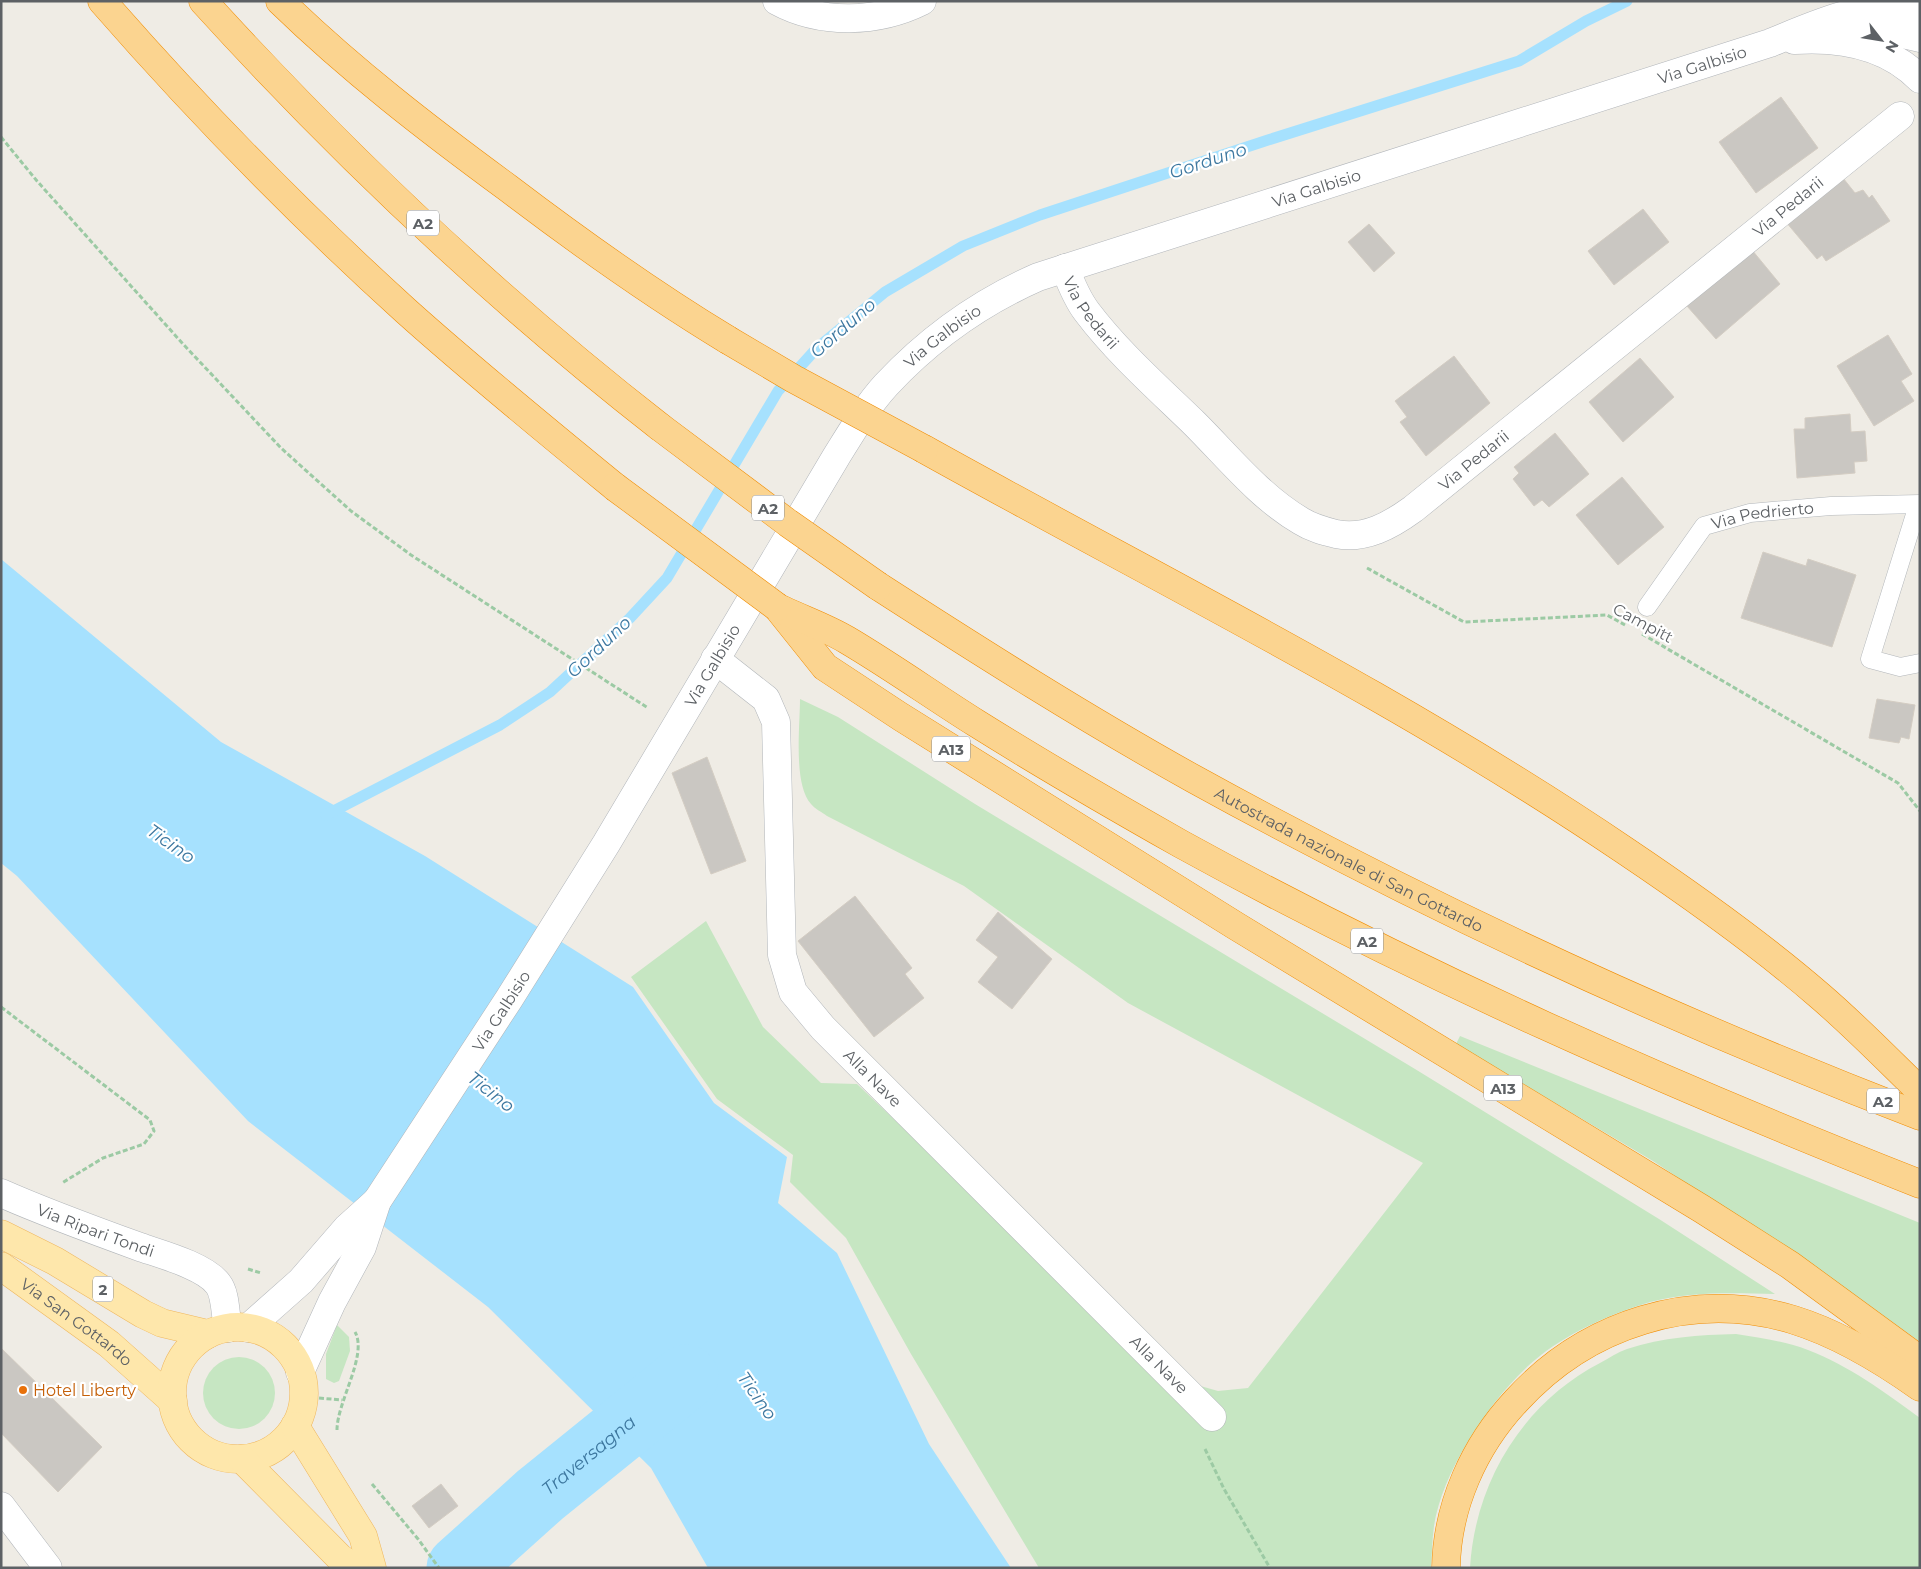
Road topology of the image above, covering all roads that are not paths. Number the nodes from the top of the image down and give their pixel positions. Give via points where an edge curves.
1 (102, 1) edge
2 (203, 1) edge
3 (280, 1) edge
4 (777, 1) edge
5 (922, 1) edge
6 (1915, 8) edge
7 (1819, 38) junction
8 (1920, 38) edge
9 (1770, 42) junction
10 (1920, 79) edge
11 (1900, 116) dead end
12 (1065, 268) junction
13 (1919, 504) edge
14 (777, 607) junction
15 (1647, 607) dead end
16 (715, 659) junction
17 (1920, 663) edge
18 (1920, 1091) edge
19 (1920, 1116) edge
20 (1920, 1184) edge
21 (8, 1196) edge
22 (377, 1202) junction
23 (1, 1234) edge
24 (1, 1266) edge
25 (228, 1330) junction
26 (1920, 1360) edge
27 (302, 1384) junction
28 (1920, 1387) edge
29 (173, 1401) junction
30 (1212, 1417) road end
31 (295, 1426) junction
32 (242, 1459) junction
33 (1, 1506) edge
34 (48, 1568) edge
35 (355, 1568) edge
36 (372, 1568) edge
37 (1446, 1568) edge

1 - 14 highway, A2, bridge via 176,84 303,215 414,318 614,487
2 - 19 highway, Autostrada nazionale di San Gottardo / A2, bridge via 299,103 421,222 528,318 660,427 878,586 1111,731 1302,837 1534,952 1695,1024
3 - 18 highway, A2, bridge via 431,132 684,314 794,379 1360,687 1534,790 1667,879 1768,955 1851,1024
4 - 5 street via 813,15 840,19 869,18 896,12
6 - 9 street, Via Galbisio via 1878,6 1850,11
7 - 8 street via 1857,31 1900,32
7 - 9 street
7 - 10 street via 1845,41 1877,51 1905,66
9 - 12 street, Via Galbisio
11 - 12 street, Via Pedarii via 1413,509 1380,529 1358,535 1339,535 1302,522 1267,496 1111,341 1074,292
12 - 16 street, Via Galbisio via 1015,287 950,328 886,386 867,408 836,457
13 - 15 lane, Via Pedrierto via 1831,506 1750,513 1704,526
13 - 17 lane via 1870,659 1900,667
14 - 20 highway, A2 via 844,638 1090,792 1352,934 1625,1063
14 - 26 highway, A13 via 826,667 1019,792 1702,1209 1790,1266
16 - 22 street, Via Galbisio via 606,844
16 - 30 street, Alla Nave via 766,700 776,722 782,955 793,992 823,1028
21 - 25 street, Via Ripari Tondi via 178,1259 218,1283
22 - 25 street, Via Galbisio via 346,1228 301,1281
22 - 27 street, Via Galbisio via 362,1248 332,1302
23 - 25 main road, Via San Gottardo / 2 via 162,1323
24 - 29 main road, Via San Gottardo / 2 via 109,1344
25 - 27 main road via 265,1333 281,1342 292,1356
25 - 29 main road via 192,1346 180,1362 173,1381
27 - 31 main road
28 - 37 highway via 1865,1352 1793,1320 1754,1312 1701,1309 1636,1321 1555,1363 1504,1413 1484,1442 1456,1502
29 - 32 main road via 178,1420 188,1437 204,1450 222,1457
31 - 32 main road via 273,1449
31 - 36 main road via 363,1536
32 - 35 main road via 340,1558
33 - 34 street

